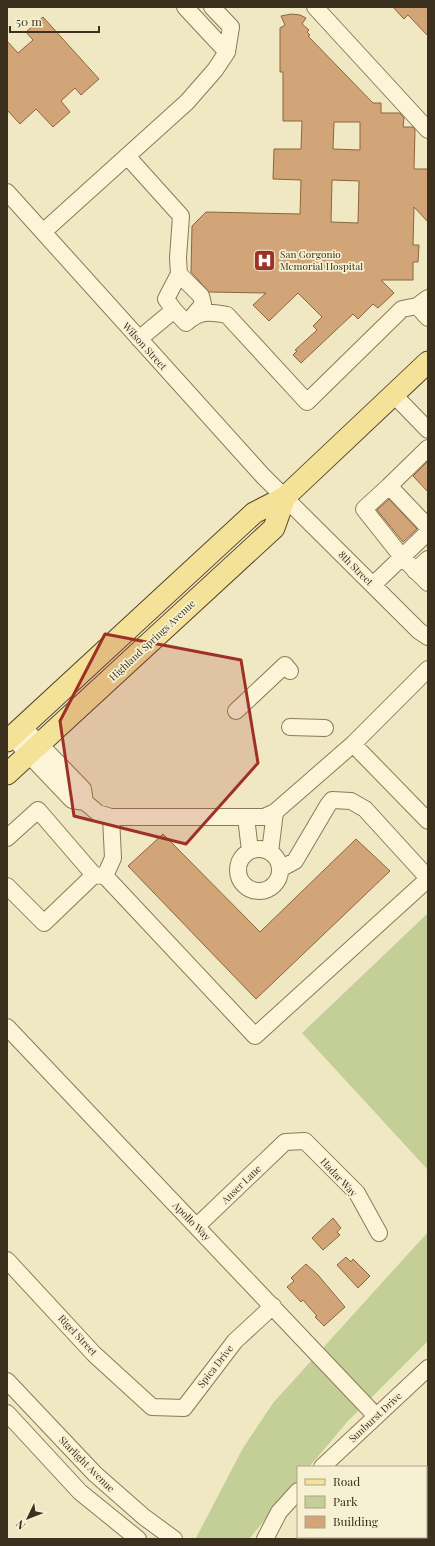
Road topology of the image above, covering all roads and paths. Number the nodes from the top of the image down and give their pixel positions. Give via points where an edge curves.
1 (188, 7) edge
2 (212, 7) edge
3 (315, 7) edge
4 (227, 52) junction
5 (428, 130) edge
6 (127, 156) junction
7 (7, 192) edge
8 (43, 232) junction
9 (179, 274) junction
10 (422, 302) edge
11 (174, 310) junction
12 (193, 316) junction
13 (428, 318) edge
14 (139, 339) junction
15 (426, 367) edge
16 (394, 394) junction
17 (428, 430) edge
18 (428, 448) edge
19 (389, 486) junction
20 (285, 498) junction
21 (428, 527) edge
22 (428, 532) edge
23 (402, 557) junction
24 (428, 559) edge
25 (416, 571) junction
26 (428, 583) edge
27 (373, 585) junction
28 (428, 637) edge
29 (428, 669) edge
30 (290, 671) dead end
31 (236, 711) dead end
32 (290, 727) dead end
33 (325, 728) dead end
34 (14, 735) edge
35 (353, 744) junction
36 (34, 749) junction
37 (7, 774) edge
38 (275, 812) junction
39 (111, 817) junction
40 (246, 817) junction
41 (428, 821) edge
42 (7, 838) edge
43 (250, 851) junction
44 (270, 852) junction
45 (280, 869) junction
46 (99, 875) junction
47 (428, 878) edge
48 (7, 886) edge
49 (7, 1027) edge
50 (285, 1142) joint
51 (197, 1226) junction
52 (379, 1233) dead end
53 (7, 1260) edge
54 (273, 1306) junction
55 (428, 1368) edge
56 (7, 1381) edge
57 (152, 1406) joint
58 (7, 1413) edge
59 (376, 1416) junction
60 (323, 1466) edge
61 (297, 1492) edge
62 (138, 1539) edge
63 (174, 1539) edge
64 (265, 1539) edge

1 - 4 street
2 - 4 street via 231,27
3 - 5 street
4 - 6 street via 187,102
6 - 8 street
6 - 9 street via 181,216
7 - 8 street, Wilson Street
8 - 14 street, Wilson Street
9 - 11 street via 166,300
9 - 12 street via 200,296 202,304
10 - 12 street via 402,309 307,402 227,315 210,312
10 - 13 street
11 - 12 street via 186,323
11 - 14 street
14 - 20 street, Wilson Street
15 - 16 main road, Highland Springs Avenue
16 - 17 street
16 - 20 main road, Highland Springs Avenue
18 - 19 street
19 - 21 street
19 - 23 street via 364,509
20 - 27 street, 8th Street
20 - 34 main road, Highland Springs Avenue via 254,513
20 - 36 main road, Highland Springs Avenue via 274,528
22 - 23 street
23 - 25 street
23 - 27 street
24 - 25 street
25 - 26 street
27 - 28 street, 8th Street
29 - 35 street
30 - 31 street via 285,665
32 - 33 street
34 - 36 street
35 - 38 street
35 - 41 street
36 - 37 main road, Highland Springs Avenue
36 - 39 street via 72,800 85,802 98,813
38 - 40 street via 264,816
38 - 44 street
39 - 40 street
39 - 46 street via 113,858
40 - 43 street
42 - 46 street via 38,810
43 - 44 street via 263,849
43 - 45 street via 240,860 238,874 240,881 251,890 265,891 276,883
44 - 45 street via 279,862
45 - 47 street via 295,861 332,800 351,801 365,809
46 - 47 street via 255,1036
46 - 48 street via 44,923
49 - 51 street, Apollo Way
50 - 51 street, Anser Lane
50 - 52 street, Hadar Way via 305,1141 357,1193
51 - 54 street, Apollo Way
53 - 57 street, Rigel Street via 94,1354
54 - 57 street, Spica Drive via 235,1341 184,1408
54 - 59 street, Apollo Way
55 - 59 street, Sunburst Drive
56 - 63 street, Starlight Avenue via 95,1474 144,1517
58 - 62 street via 80,1492
59 - 60 street, Sunburst Drive
61 - 64 street via 280,1512

